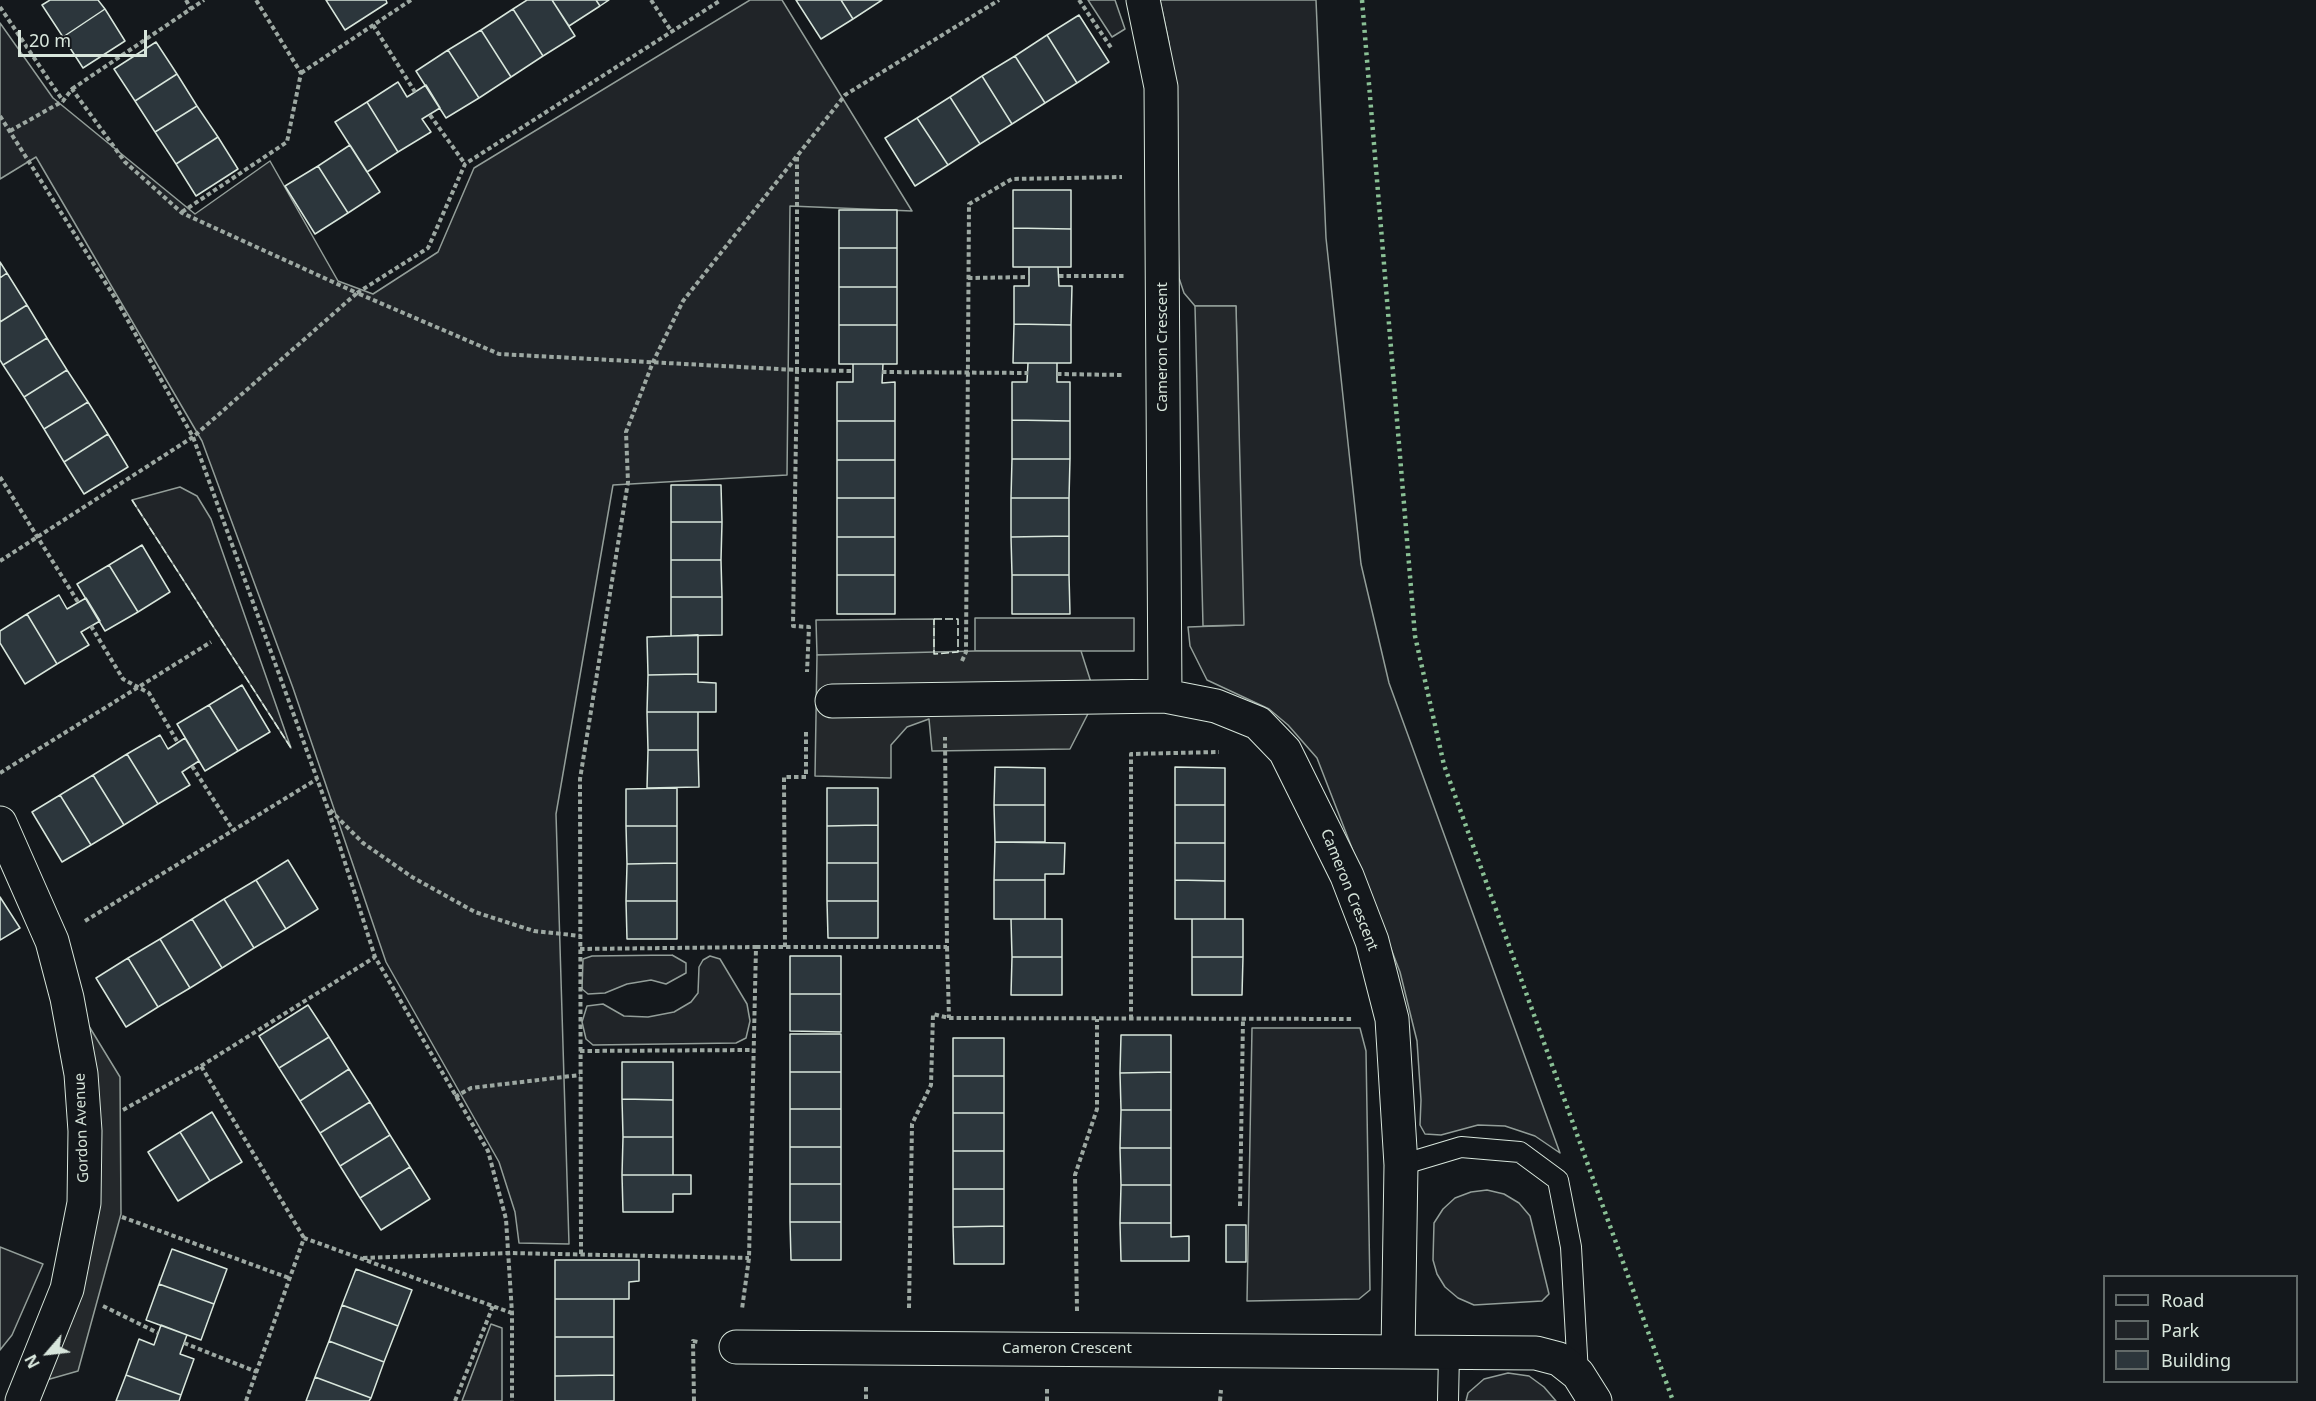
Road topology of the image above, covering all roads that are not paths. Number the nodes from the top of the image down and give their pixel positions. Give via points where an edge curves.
1 (1143, 0) edge
2 (1165, 696) junction
3 (819, 701) road end
4 (0, 823) edge
5 (1401, 1165) junction
6 (736, 1347) road end
7 (1398, 1352) junction
8 (1449, 1353) junction
9 (1587, 1387) edge
10 (22, 1401) edge
11 (1448, 1401) edge

1 - 2 street, Cameron Crescent via 1161,87
2 - 3 street, Cameron Crescent
2 - 5 street, Cameron Crescent via 1216,706 1258,723 1285,751 1347,876 1372,941 1392,1019
4 - 10 street, Gordon Avenue via 52,941 81,1074 85,1131 84,1203 67,1289
5 - 7 street, Cameron Crescent
5 - 9 lane via 1461,1148 1520,1152 1558,1180 1571,1247
6 - 7 street, Cameron Crescent
7 - 8 street, Cameron Crescent
8 - 9 street, Cameron Crescent via 1536,1353 1559,1359
8 - 11 lane

